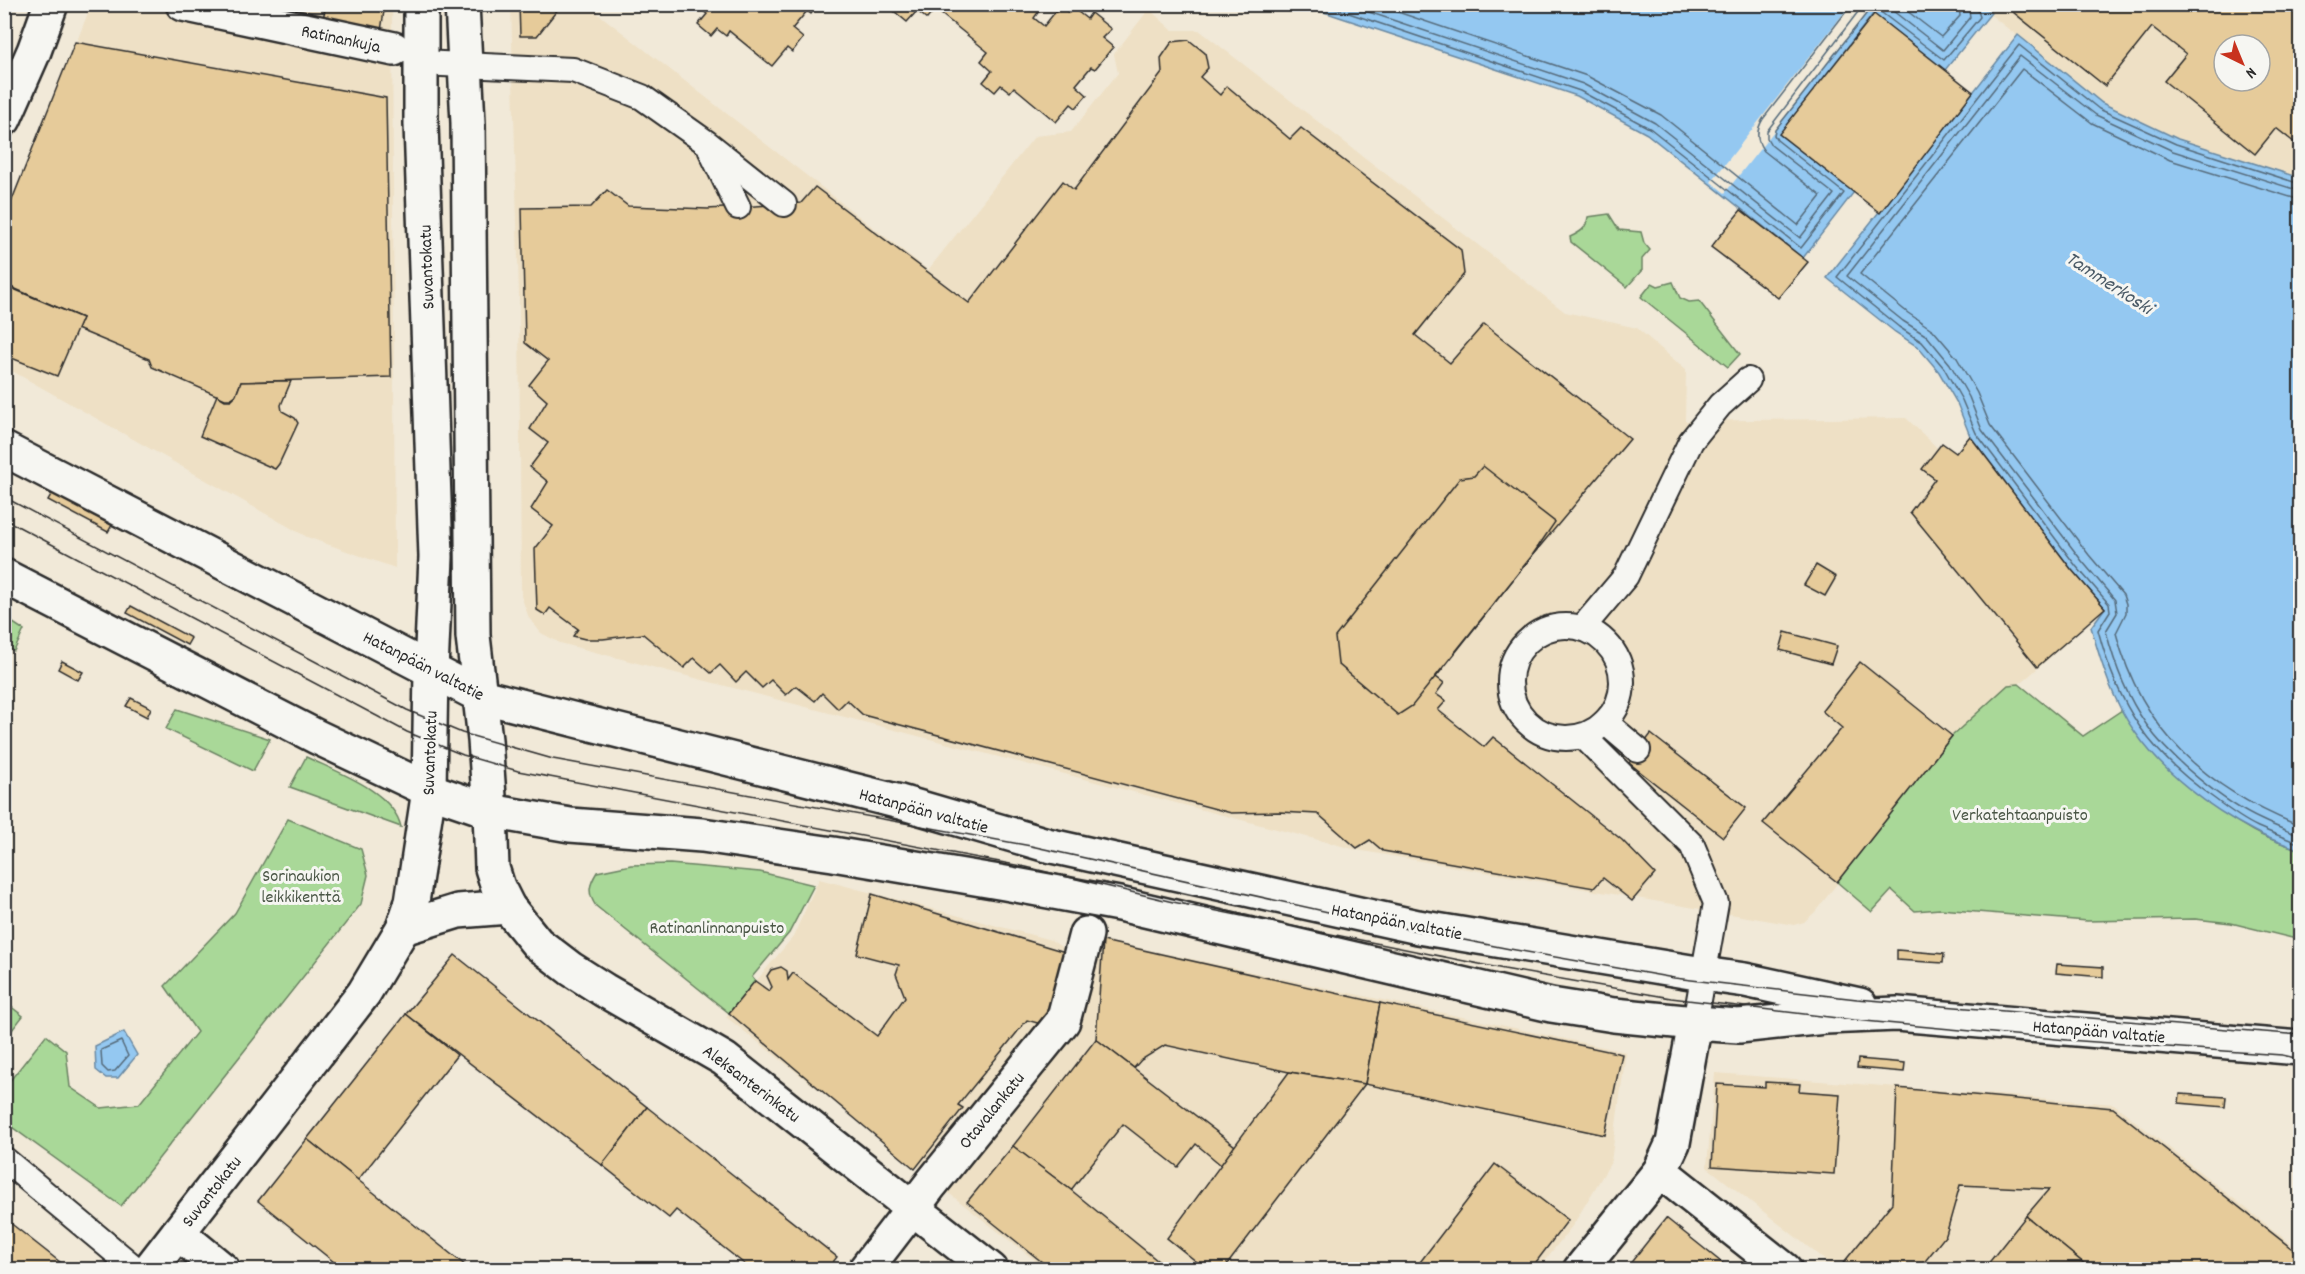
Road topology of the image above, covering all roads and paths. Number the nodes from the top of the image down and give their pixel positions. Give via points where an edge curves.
1 (51, 4) edge
2 (183, 4) edge
3 (421, 4) edge
4 (462, 4) edge
5 (407, 56) junction
6 (464, 65) junction
7 (4, 119) edge
8 (707, 143) junction
9 (784, 204) dead end
10 (738, 207) dead end
11 (1748, 380) dead end
12 (4, 449) edge
13 (4, 576) edge
14 (1583, 627) junction
15 (431, 670) junction
16 (481, 696) junction
17 (1605, 722) junction
18 (1583, 736) junction
19 (1638, 750) dead end
20 (429, 790) junction
21 (490, 812) junction
22 (508, 908) junction
23 (403, 928) junction
24 (1086, 934) dead end
25 (1703, 974) junction
26 (1897, 1014) junction
27 (1695, 1023) junction
28 (2301, 1048) edge
29 (4, 1159) edge
30 (1660, 1171) junction
31 (912, 1208) junction
32 (178, 1233) junction
33 (138, 1269) edge
34 (149, 1269) edge
35 (224, 1269) edge
36 (865, 1269) edge
37 (991, 1269) edge
38 (1580, 1269) edge
39 (1785, 1269) edge

1 - 7 street
2 - 5 street, Ratinankuja
3 - 5 street, Suvantokatu
4 - 6 street
5 - 6 lane
5 - 15 street, Suvantokatu via 421,124 436,557
6 - 8 lane via 573,70 642,97
6 - 16 street via 468,123 473,636
8 - 9 lane
8 - 10 lane
11 - 14 lane via 1720,405 1691,441 1626,576
12 - 15 street, Hatanpään valtatie
13 - 20 street, Hatanpään valtatie via 317,737
14 - 17 lane via 1600,636 1621,666 1623,684 1619,700
14 - 18 lane via 1545,629 1528,639 1516,655 1510,673 1510,693 1517,711 1530,726 1547,735
15 - 16 street, Hatanpään valtatie
15 - 20 street, Suvantokatu
16 - 21 street
16 - 25 street, Hatanpään valtatie via 900,802 1047,845 1418,927
17 - 18 lane
17 - 19 lane
18 - 25 lane via 1692,845 1716,903
20 - 21 street, Hatanpään valtatie
20 - 23 street, Suvantokatu via 412,902
21 - 22 street, Aleksanterinkatu via 492,868
21 - 27 street, Hatanpään valtatie via 570,825 702,835 1005,883 1176,917 1551,1005 1614,1016
22 - 23 street via 458,911
22 - 31 street, Aleksanterinkatu via 537,943 570,969 723,1059
23 - 32 street, Suvantokatu via 364,993
24 - 31 street, Otavalankatu via 1063,1021
25 - 26 street, Hatanpään valtatie
25 - 27 lane
26 - 27 street, Hatanpään valtatie via 1739,1026
26 - 28 street, Hatanpään valtatie
27 - 30 street via 1673,1143
29 - 33 lane
30 - 38 street
30 - 39 street
31 - 36 street, Otavalankatu
31 - 37 street, Aleksanterinkatu
32 - 34 street, Suvantokatu
32 - 35 street

